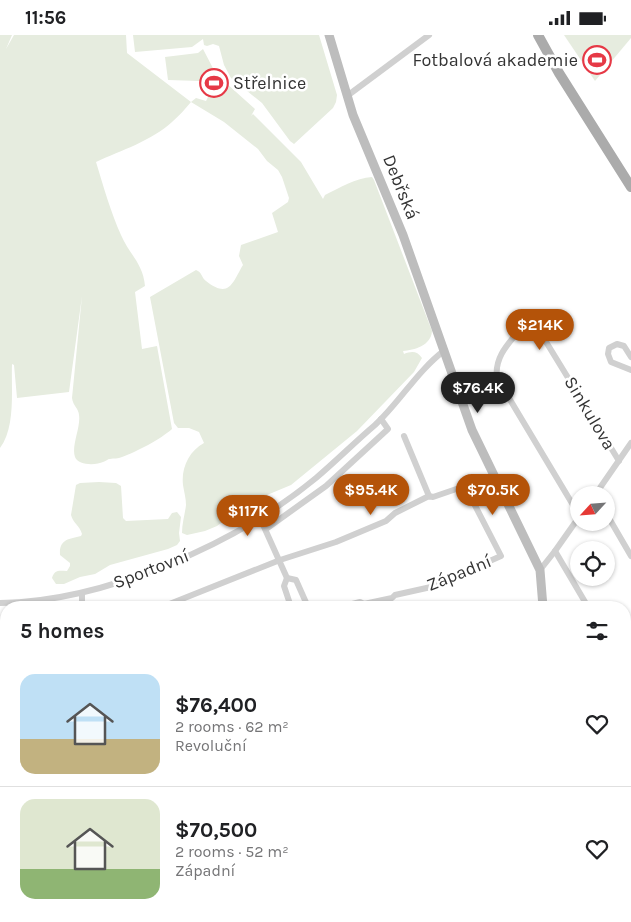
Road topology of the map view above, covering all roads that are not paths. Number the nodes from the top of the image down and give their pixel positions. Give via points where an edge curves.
1 (329, 35) edge
2 (429, 35) edge
3 (538, 35) edge
4 (347, 96) junction
5 (631, 187) edge
6 (445, 350) junction
7 (631, 357) edge
8 (631, 370) edge
9 (381, 419) junction
10 (404, 436) dead end
11 (631, 443) edge
12 (619, 461) junction
13 (602, 486) edge
14 (429, 496) junction
15 (570, 501) edge
16 (260, 518) junction
17 (615, 528) edge
18 (266, 529) junction
19 (570, 529) edge
20 (555, 551) junction
21 (631, 556) edge
22 (280, 560) junction
23 (540, 570) junction
24 (288, 578) junction
25 (82, 593) junction
26 (36, 601) edge
27 (82, 601) edge
28 (177, 601) edge
29 (289, 601) edge
30 (305, 601) edge
31 (378, 601) edge
32 (543, 601) edge
33 (584, 601) edge

1 - 4 main road, Debřská
2 - 4 street
3 - 5 main road
4 - 6 main road, Debřská
6 - 9 street, Sportovní
6 - 23 main road, Debřská via 472,430
7 - 8 street via 624,346 616,344 608,354 611,362
9 - 16 street, Sportovní via 315,479
9 - 18 street via 388,429 326,486
10 - 14 street
11 - 12 street
12 - 13 street
12 - 15 street, Sinkulova via 540,332 533,325 522,326 498,356 497,378
14 - 22 street via 378,525
14 - 31 street, Západní via 465,486 501,556 431,587
16 - 18 street
16 - 25 street, Sportovní via 185,557
17 - 21 street
18 - 22 street
19 - 20 street
20 - 23 street
20 - 33 street
22 - 24 street
22 - 28 street
23 - 32 main road
24 - 29 street via 284,586
24 - 30 street via 296,580
25 - 26 street, Sportovní
25 - 27 street

